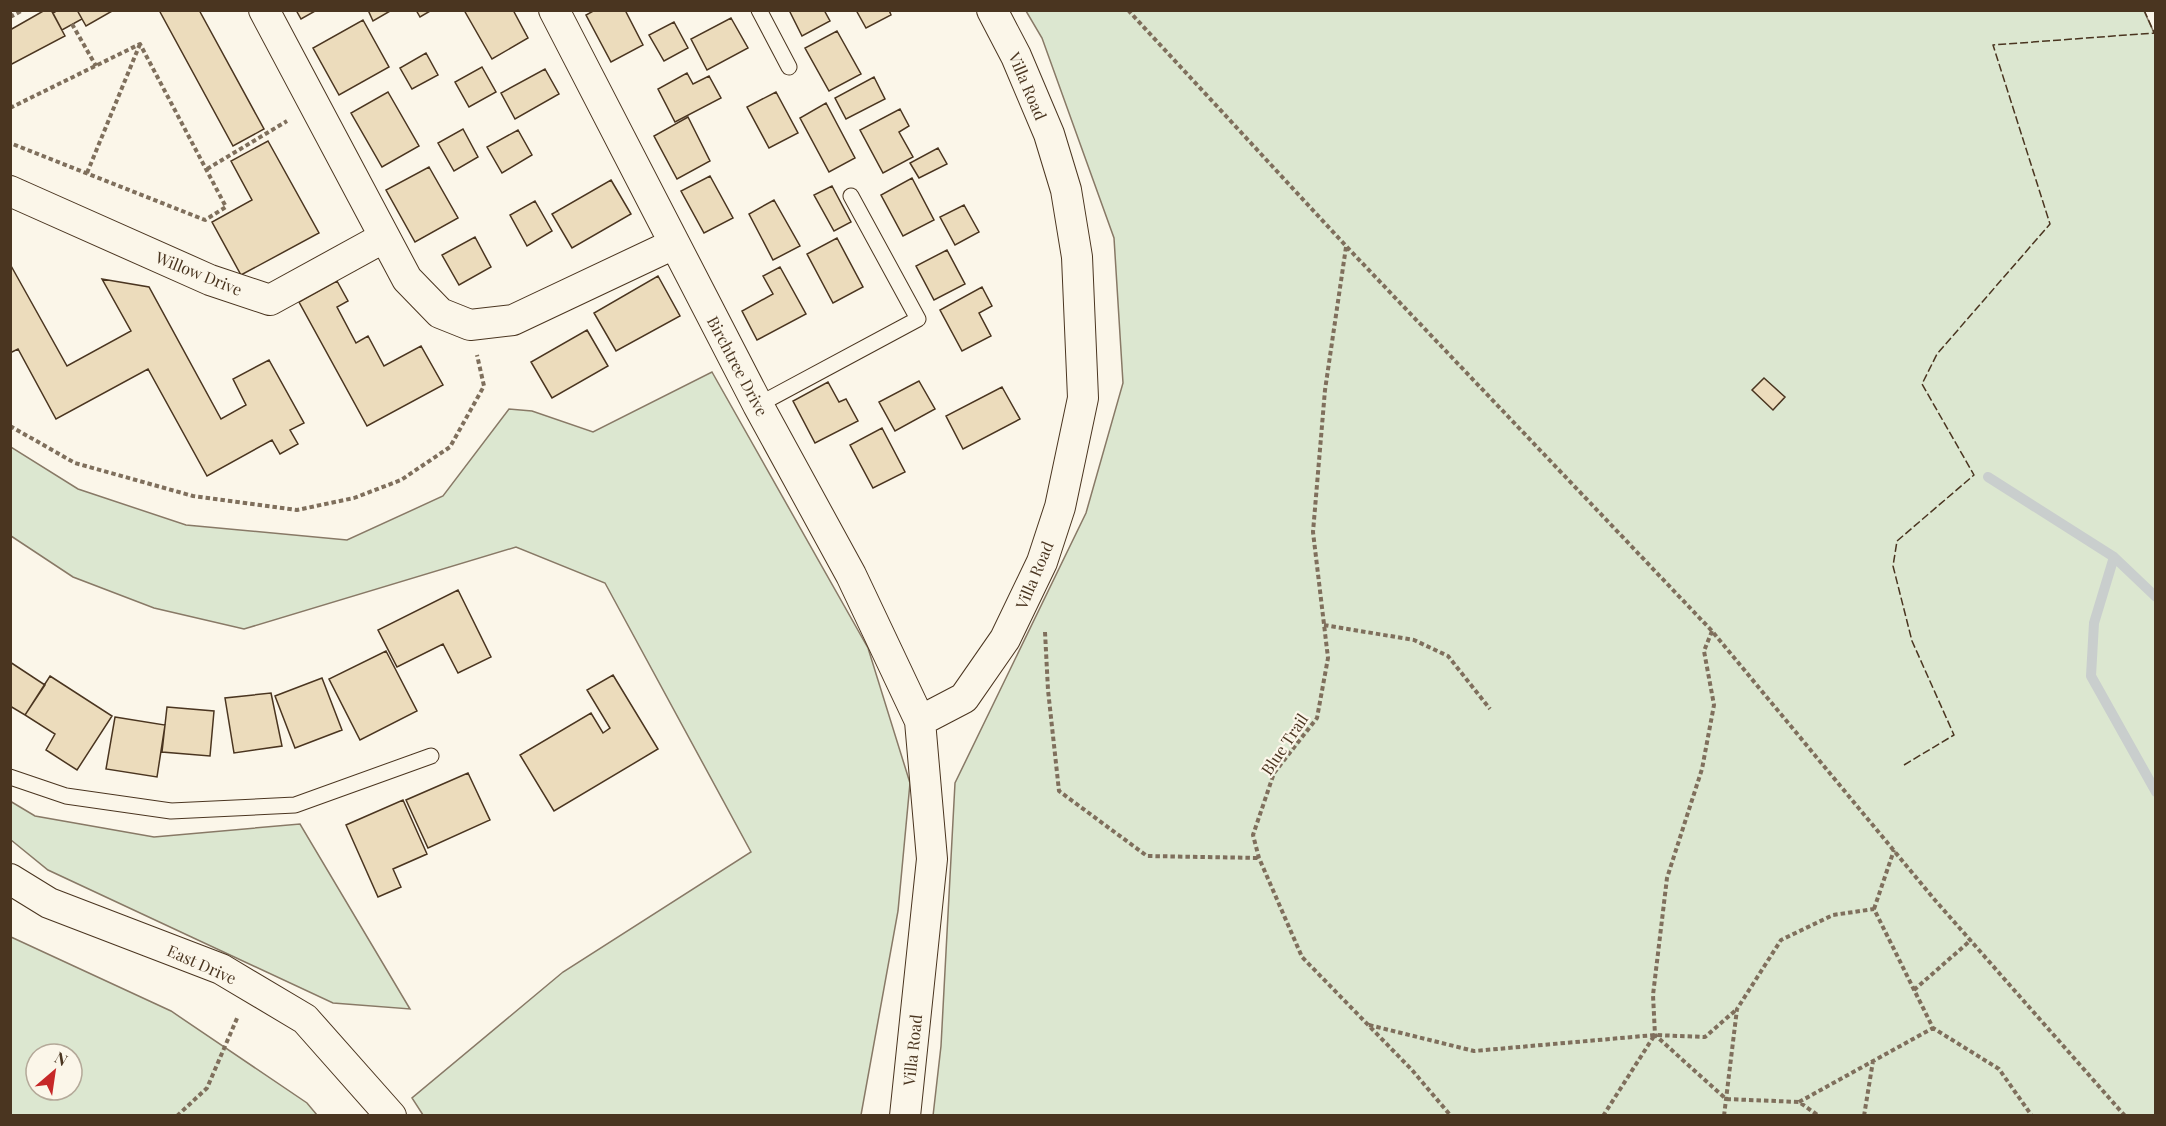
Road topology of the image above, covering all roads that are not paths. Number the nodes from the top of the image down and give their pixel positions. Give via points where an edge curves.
1 (264, 10) edge
2 (554, 10) edge
3 (759, 10) edge
4 (992, 10) edge
5 (789, 67) dead end
6 (10, 191) edge
7 (851, 196) dead end
8 (383, 238) junction
9 (674, 244) junction
10 (758, 405) junction
11 (920, 721) junction
12 (431, 756) dead end
13 (10, 777) edge
14 (10, 879) edge
15 (392, 1116) edge
16 (905, 1116) edge

1 - 8 street
2 - 9 street, Birchtree Drive
3 - 5 lane
4 - 11 street, Villa Road via 1049,134 1066,190 1077,257 1083,398 1060,507 1042,562 1005,639 964,698
6 - 8 street, Willow Drive via 210,280 270,300
7 - 10 lane via 918,319
8 - 9 street via 407,279 440,313 470,325 513,320
9 - 10 street, Birchtree Drive
10 - 11 street, Birchtree Drive via 852,575
11 - 16 street, Villa Road via 932,859
12 - 13 lane via 295,805 171,811 66,796
14 - 15 street, East Drive via 49,903 221,969 304,1019

